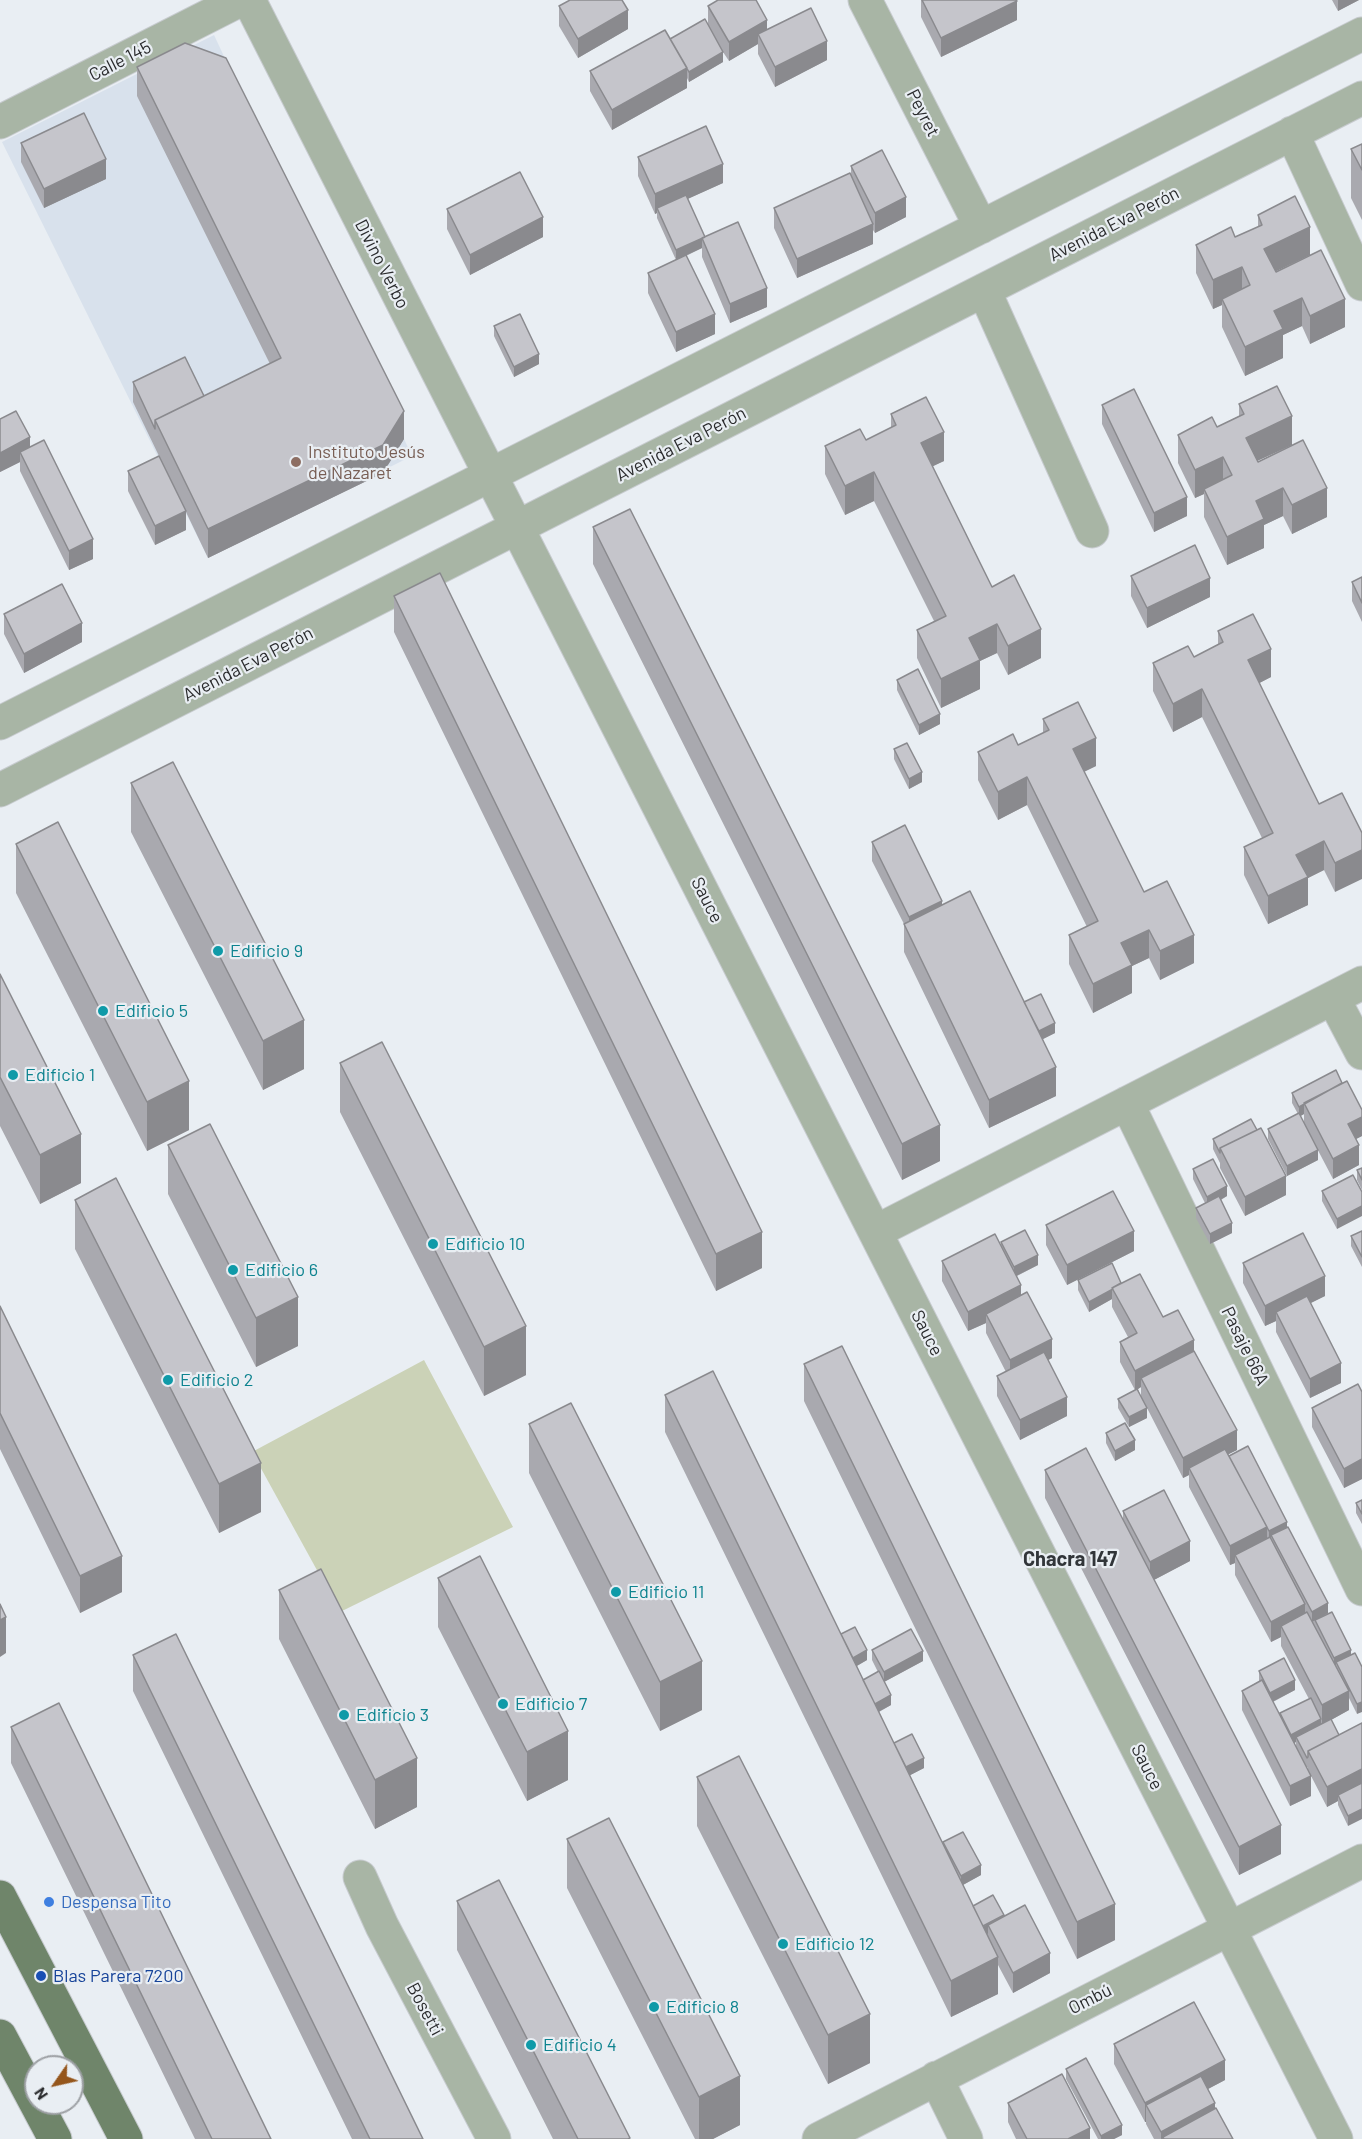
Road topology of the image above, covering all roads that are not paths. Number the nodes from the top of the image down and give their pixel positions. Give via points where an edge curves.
1 (240, 0) edge
2 (249, 0) edge
3 (865, 0) edge
4 (1362, 34) edge
5 (1362, 98) edge
6 (0, 122) edge
7 (1292, 133) junction
8 (981, 227) junction
9 (1362, 284) edge
10 (984, 291) junction
11 (490, 476) junction
12 (518, 528) junction
13 (1092, 531) dead end
14 (0, 722) edge
15 (0, 790) edge
16 (1362, 984) edge
17 (1333, 998) junction
18 (1362, 1053) edge
19 (1127, 1103) junction
20 (875, 1232) junction
21 (1362, 1589) edge
22 (1362, 1860) edge
23 (360, 1877) dead end
24 (0, 1897) edge
25 (1229, 1928) junction
26 (0, 2036) edge
27 (936, 2078) junction
28 (55, 2139) edge
29 (126, 2139) edge
30 (494, 2139) edge
31 (819, 2139) edge
32 (966, 2139) edge
33 (1336, 2139) edge

1 - 6 street, Calle 145
2 - 11 street, Divino Verbo
3 - 8 street, Peyret
4 - 8 street
5 - 7 street, Avenida Eva Perón
7 - 9 street
7 - 10 street, Avenida Eva Perón
8 - 11 street
10 - 12 street, Avenida Eva Perón
10 - 13 street
11 - 12 street, Divino Verbo
11 - 14 street
12 - 15 street, Avenida Eva Perón
12 - 20 street, Sauce
16 - 17 street
17 - 18 street
17 - 19 street
19 - 20 street
19 - 21 street, Pasaje 66A
20 - 25 street, Sauce
22 - 25 street, Ombú
23 - 30 street, Bosetti
24 - 29 main road
25 - 27 street, Ombú
25 - 33 street, Sauce
26 - 28 main road
27 - 31 street, Ombú
27 - 32 street

